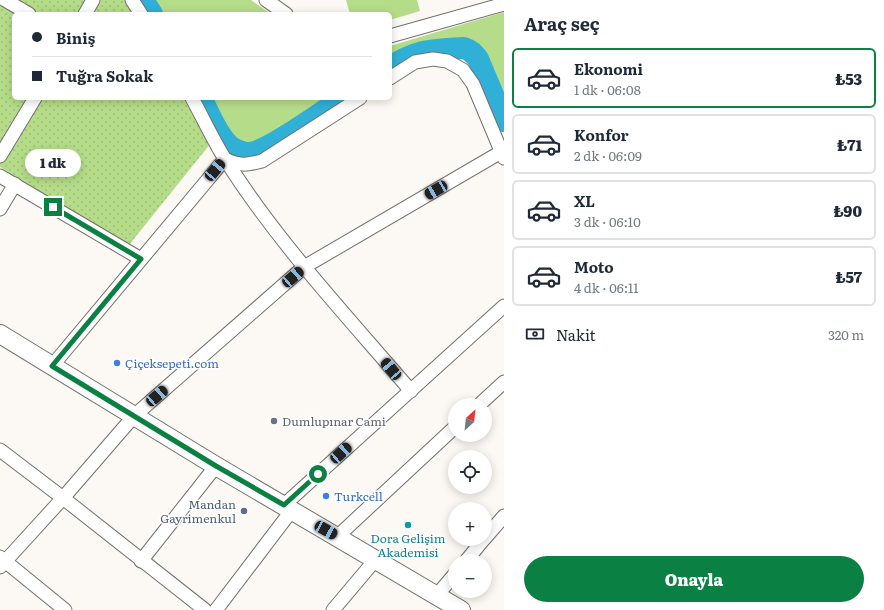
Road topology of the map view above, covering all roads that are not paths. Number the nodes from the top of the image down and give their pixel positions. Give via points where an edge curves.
1 (5, 0) edge
2 (93, 0) edge
3 (132, 0) edge
4 (266, 0) edge
5 (504, 4) edge
6 (26, 12) edge
7 (86, 12) edge
8 (140, 12) edge
9 (283, 12) edge
10 (392, 35) edge
11 (392, 77) edge
12 (34, 100) edge
13 (193, 100) edge
14 (357, 100) edge
15 (503, 155) edge
16 (0, 156) edge
17 (225, 159) junction
18 (0, 176) edge
19 (15, 184) junction
20 (0, 209) edge
21 (141, 259) junction
22 (304, 267) junction
23 (504, 306) edge
24 (0, 334) edge
25 (52, 366) junction
26 (504, 382) edge
27 (410, 391) junction
28 (487, 398) edge
29 (134, 416) junction
30 (448, 434) edge
31 (0, 450) edge
32 (216, 466) junction
33 (63, 498) junction
34 (288, 508) junction
35 (504, 516) edge
36 (492, 531) edge
37 (338, 536) junction
38 (479, 546) edge
39 (472, 554) edge
40 (376, 559) junction
41 (141, 561) junction
42 (2, 562) edge
43 (448, 582) edge
44 (437, 595) junction
45 (65, 610) edge
46 (204, 610) edge
47 (216, 610) edge
48 (333, 610) edge
49 (461, 610) edge

1 - 6 street
2 - 7 street
3 - 8 street
4 - 9 street
5 - 10 street
11 - 15 street via 415,62 433,58 447,61 463,70 473,84
12 - 16 street
13 - 17 street
14 - 17 street via 262,161 247,165
15 - 22 street
17 - 21 street
17 - 22 street
18 - 19 street
19 - 20 street
19 - 21 street
21 - 25 street
22 - 27 street
22 - 29 street
23 - 27 street
24 - 25 main road
25 - 29 main road
26 - 28 street
27 - 34 street
29 - 32 main road
29 - 33 street
30 - 37 street
31 - 33 street
32 - 34 main road
32 - 41 street
33 - 41 street
33 - 42 street
34 - 37 main road
34 - 47 street
35 - 36 street
37 - 40 main road
38 - 39 street
40 - 44 main road
40 - 48 street
41 - 46 street
42 - 45 street
43 - 44 street
44 - 49 main road

